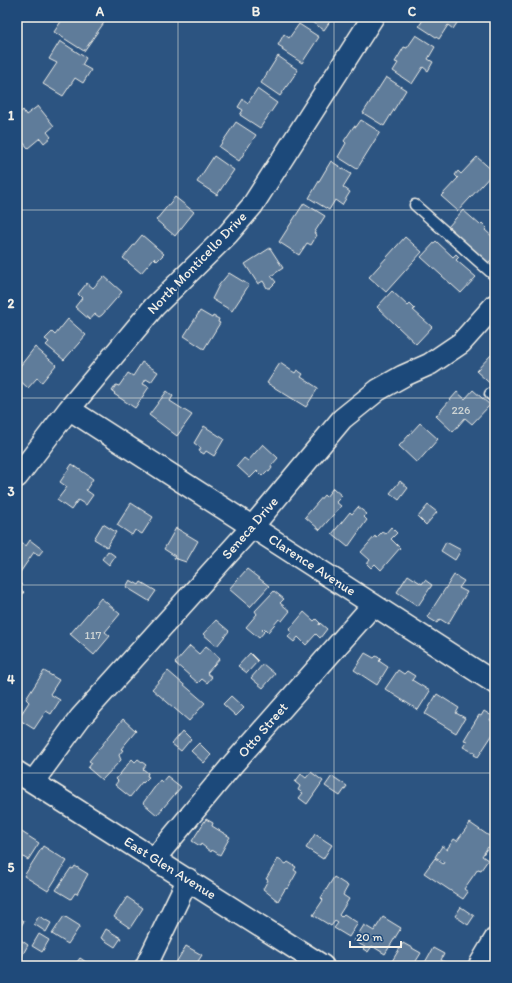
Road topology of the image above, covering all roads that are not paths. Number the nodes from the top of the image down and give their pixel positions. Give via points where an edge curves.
1 (373, 17) edge
2 (415, 205) dead end
3 (495, 276) edge
4 (495, 306) edge
5 (69, 409) junction
6 (17, 476) edge
7 (253, 526) junction
8 (373, 605) junction
9 (495, 683) edge
10 (25, 777) edge
11 (155, 858) junction
12 (188, 880) junction
13 (495, 938) edge
14 (146, 966) edge
15 (323, 966) edge
16 (479, 966) edge

1 - 5 street, North Monticello Drive via 252,206 228,234 154,307
2 - 3 lane
4 - 7 street, Seneca Drive via 461,343 430,364 378,390 342,419
5 - 6 street, North Monticello Drive
5 - 7 street, Clarence Avenue
7 - 8 street, Clarence Avenue
7 - 10 street, Seneca Drive
8 - 9 street, Clarence Avenue
8 - 11 street, Otto Street via 233,764
10 - 11 street, East Glen Avenue
11 - 12 street, East Glen Avenue
12 - 14 street
12 - 15 street, East Glen Avenue
13 - 16 street

